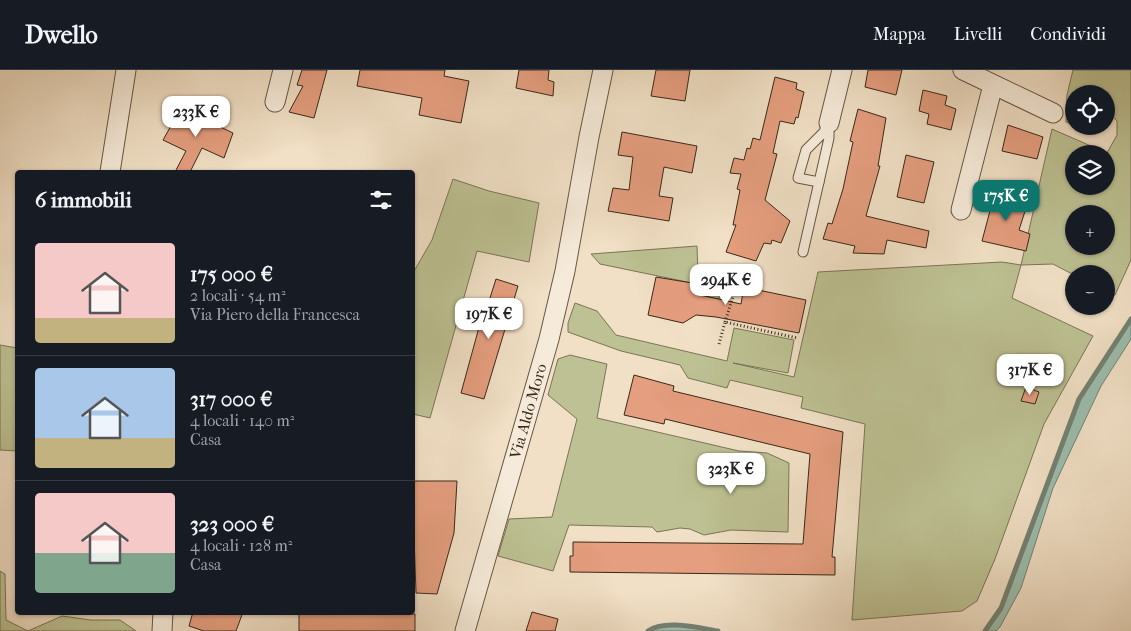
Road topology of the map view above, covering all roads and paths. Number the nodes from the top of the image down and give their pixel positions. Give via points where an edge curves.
1 (126, 70) edge
2 (282, 70) edge
3 (603, 70) edge
4 (842, 70) edge
5 (963, 70) edge
6 (993, 86) junction
7 (275, 102) dead end
8 (1053, 114) dead end
9 (829, 123) junction
10 (110, 170) edge
11 (819, 182) junction
12 (961, 210) dead end
13 (803, 252) dead end
14 (738, 281) dead end
15 (725, 322) junction
16 (798, 338) dead end
17 (719, 344) dead end
18 (163, 615) edge
19 (162, 631) edge
20 (465, 631) edge

1 - 10 street
2 - 7 street
3 - 20 street, Via Aldo Moro via 556,310
4 - 9 street
5 - 6 street
6 - 8 street
6 - 12 street
9 - 11 lane via 829,138
9 - 11 lane via 806,150 798,178
11 - 13 lane
14 - 15 path
15 - 16 path
15 - 17 path
18 - 19 street

